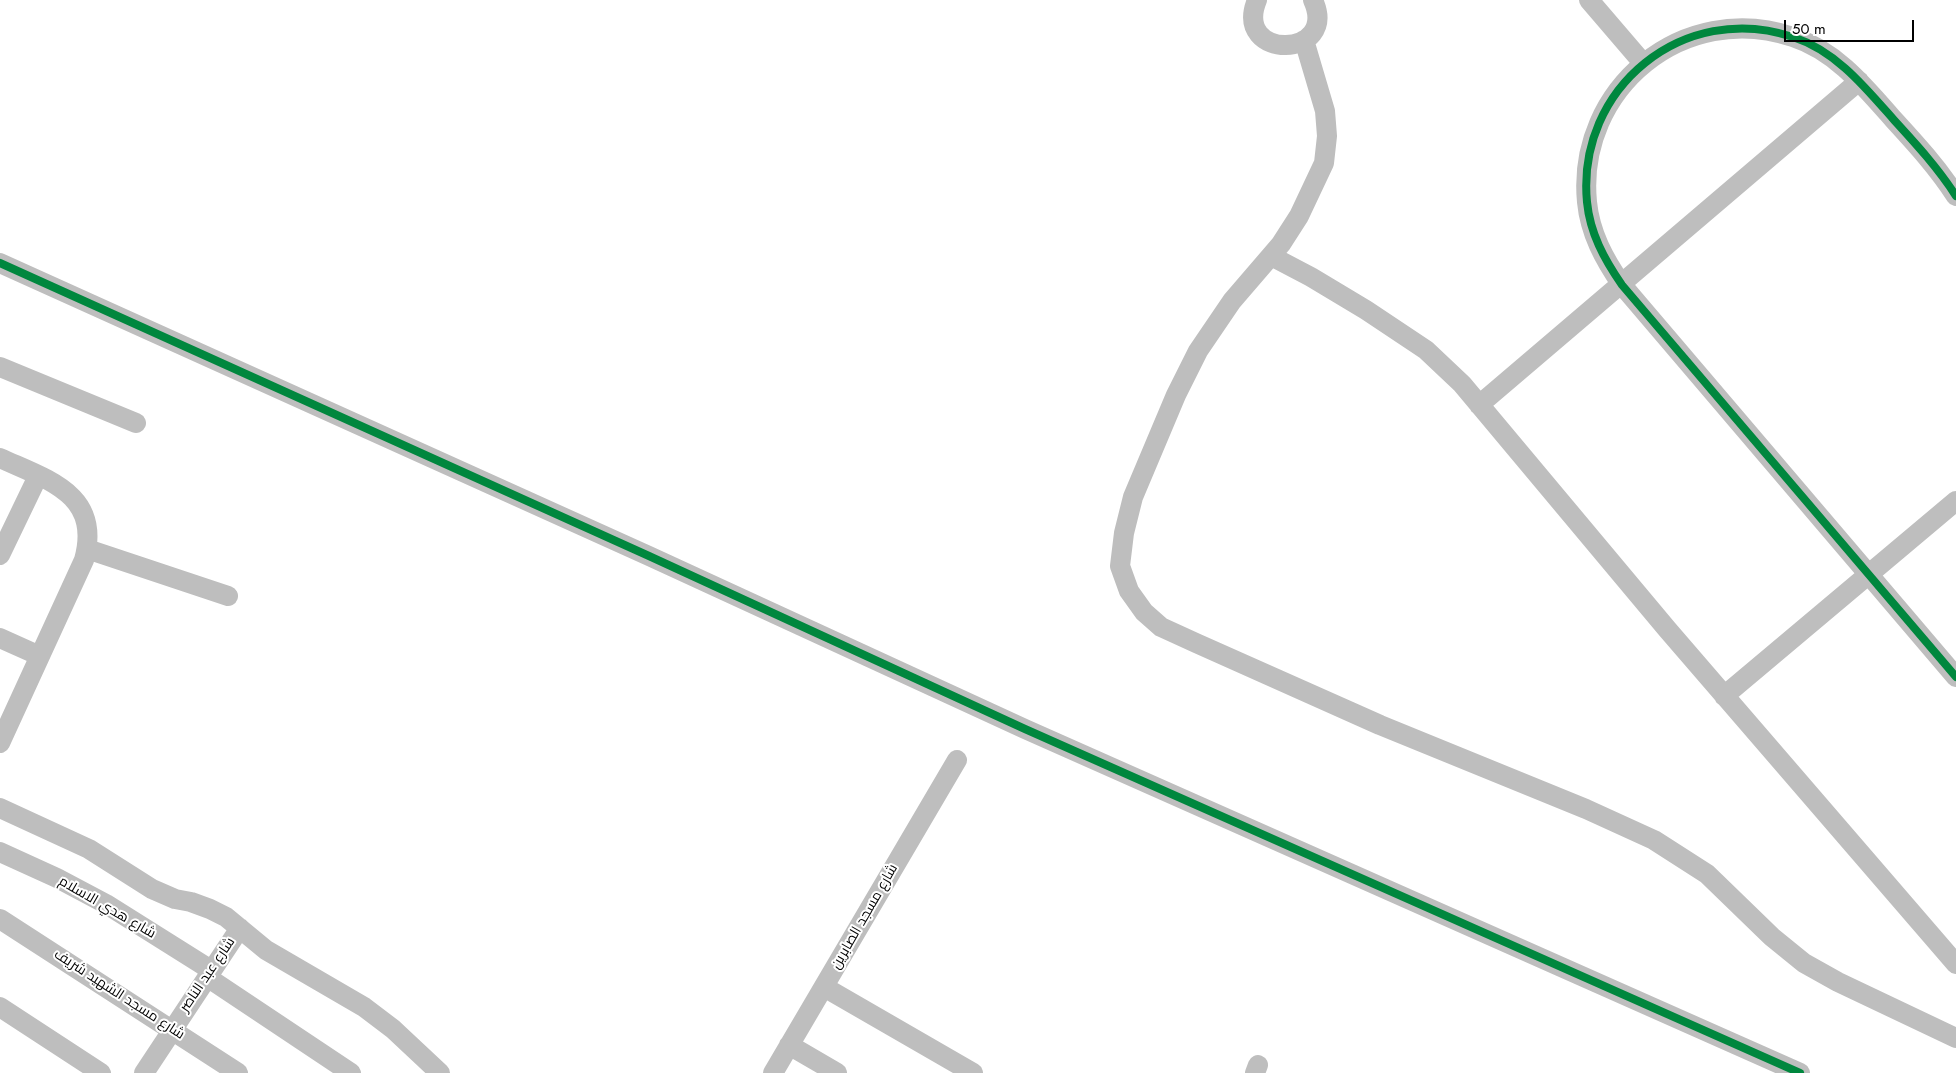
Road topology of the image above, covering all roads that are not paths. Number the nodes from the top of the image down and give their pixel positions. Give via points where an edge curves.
1 (1242, 0) edge
2 (1589, 0) edge
3 (1320, 5) edge
4 (1255, 9) edge
5 (1304, 40) junction
6 (1643, 63) junction
7 (1859, 80) junction
8 (1956, 196) edge
9 (1271, 256) junction
10 (0, 263) edge
11 (1622, 285) junction
12 (0, 366) edge
13 (1479, 405) junction
14 (136, 423) dead end
15 (0, 458) edge
16 (38, 476) junction
17 (1956, 502) edge
18 (87, 549) junction
19 (0, 555) edge
20 (1868, 574) junction
21 (228, 596) dead end
22 (0, 638) edge
23 (40, 656) junction
24 (1956, 677) edge
25 (1724, 696) junction
26 (0, 743) edge
27 (957, 760) dead end
28 (0, 808) edge
29 (0, 852) edge
30 (0, 918) edge
31 (240, 928) junction
32 (1956, 964) edge
33 (209, 973) junction
34 (824, 986) junction
35 (0, 1007) edge
36 (172, 1029) junction
37 (1956, 1038) edge
38 (789, 1045) junction
39 (101, 1073) edge
40 (144, 1073) edge
41 (238, 1073) edge
42 (351, 1073) edge
43 (440, 1073) edge
44 (773, 1073) edge
45 (837, 1073) edge
46 (972, 1073) edge
47 (1800, 1073) edge

1 - 4 street
2 - 6 street
3 - 5 street via 1316,25
4 - 5 street via 1256,28 1261,36 1277,46 1286,47
5 - 9 street via 1325,111 1324,163 1299,216
6 - 7 street via 1665,48 1715,30 1767,30 1818,48
6 - 11 street via 1613,96 1602,116 1593,136 1586,181 1594,232 1609,266
7 - 8 street via 1926,156
7 - 11 street
9 - 13 street via 1366,310 1426,350
9 - 37 street via 1232,301 1198,351 1133,497 1120,566 1129,591 1144,612 1161,627 1196,643 1380,725 1654,840 1707,874 1804,963
10 - 47 street via 1025,729
11 - 13 street
11 - 20 street
12 - 14 street
13 - 25 street
15 - 16 street
16 - 18 street via 73,496 88,527
16 - 19 street
17 - 20 street
18 - 21 street
18 - 23 street
20 - 24 street
20 - 25 street
22 - 23 street
23 - 26 street
25 - 32 street
27 - 34 street, شارع مسجد الصابرين
28 - 31 street via 90,849 152,889 210,909
29 - 33 street, شارع هدي الاسلام via 106,904
30 - 36 street, شارع مسجد الشهيد شريف
31 - 33 street, شارع عبد الناصر
31 - 43 street via 266,950 364,1007
33 - 36 street, شارع عبد الناصر
33 - 42 street, شارع هدي الاسلام
34 - 38 street, شارع مسجد الصابرين
34 - 46 street
35 - 39 street
36 - 40 street, شارع عبد الناصر
36 - 41 street, شارع مسجد الشهيد شريف
38 - 44 street, شارع مسجد الصابرين
38 - 45 street

